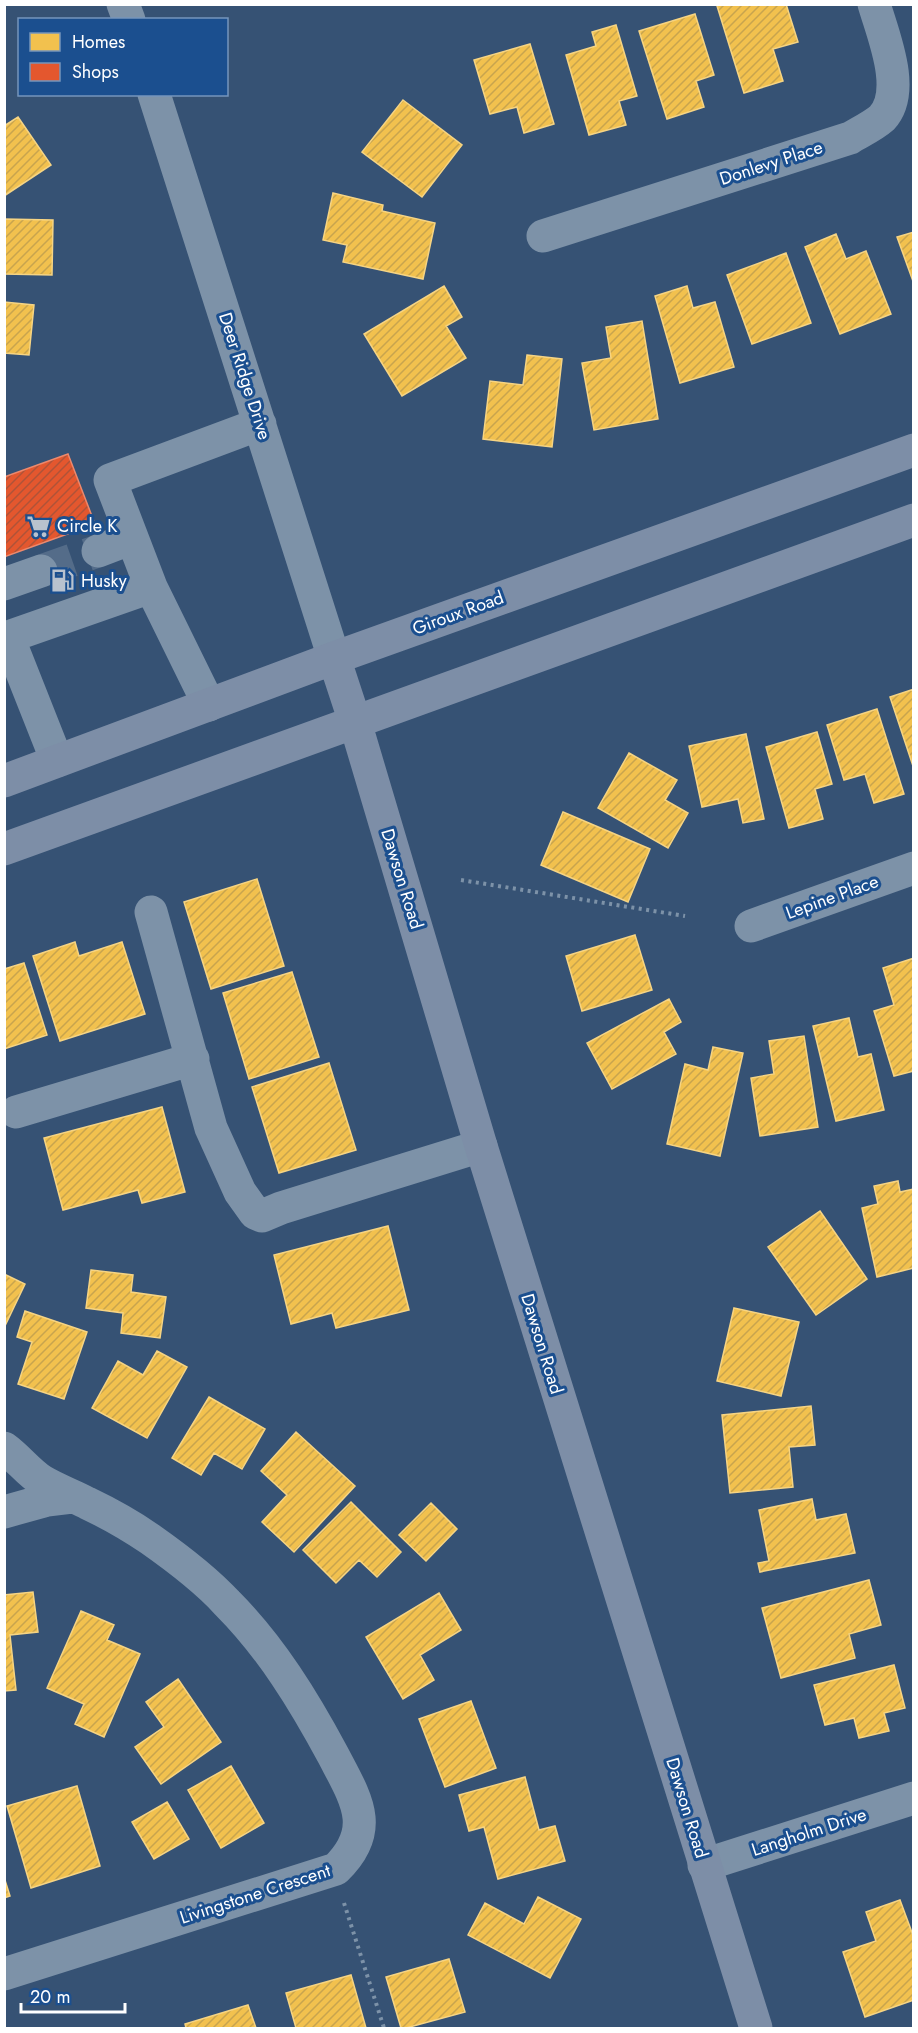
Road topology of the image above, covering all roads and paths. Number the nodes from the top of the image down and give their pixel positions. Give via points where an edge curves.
1 (874, 4) edge
2 (155, 96) edge
3 (543, 236) dead end
4 (260, 424) junction
5 (914, 450) edge
6 (914, 520) edge
7 (132, 538) junction
8 (98, 551) tunnel mouth
9 (41, 571) tunnel mouth
10 (4, 584) edge
11 (151, 587) junction
12 (6, 632) edge
13 (334, 658) junction
14 (209, 705) junction
15 (355, 722) junction
16 (57, 761) junction
17 (4, 781) edge
18 (4, 849) edge
19 (914, 868) edge
20 (461, 880) dead end
21 (151, 912) dead end
22 (685, 916) dead end
23 (751, 926) dead end
24 (194, 1059) junction
25 (16, 1112) dead end
26 (481, 1146) junction
27 (4, 1448) edge
28 (72, 1497) junction
29 (4, 1512) edge
30 (914, 1798) edge
31 (704, 1865) junction
32 (342, 1896) dead end
33 (4, 1974) edge
34 (384, 2028) edge
35 (756, 2028) edge

1 - 3 street, Donlevy Place via 893,82 888,108 881,118 850,138
2 - 4 street, Deer Ridge Drive
4 - 7 street via 111,480
4 - 13 street, Deer Ridge Drive
5 - 13 main road, Giroux Road
6 - 15 main road
7 - 8 street
7 - 11 street
9 - 10 street
11 - 12 street
11 - 14 street
12 - 16 street
13 - 14 main road, Giroux Road
13 - 15 main road, Dawson Road
14 - 16 main road, Giroux Road
15 - 18 main road
15 - 26 main road, Dawson Road
16 - 17 main road, Giroux Road
19 - 23 street, Lepine Place
20 - 22 path
21 - 24 street
24 - 25 street
24 - 26 street via 211,1128 240,1192 255,1213 262,1216
26 - 31 main road, Dawson Road
27 - 28 street, Livingstone Crescent via 41,1480
28 - 29 street
28 - 33 street, Livingstone Crescent via 149,1538 226,1601 250,1628 310,1711 351,1789 358,1805 358,1835 354,1848 336,1869
30 - 31 street, Langholm Drive
31 - 35 main road, Dawson Road
32 - 34 path

